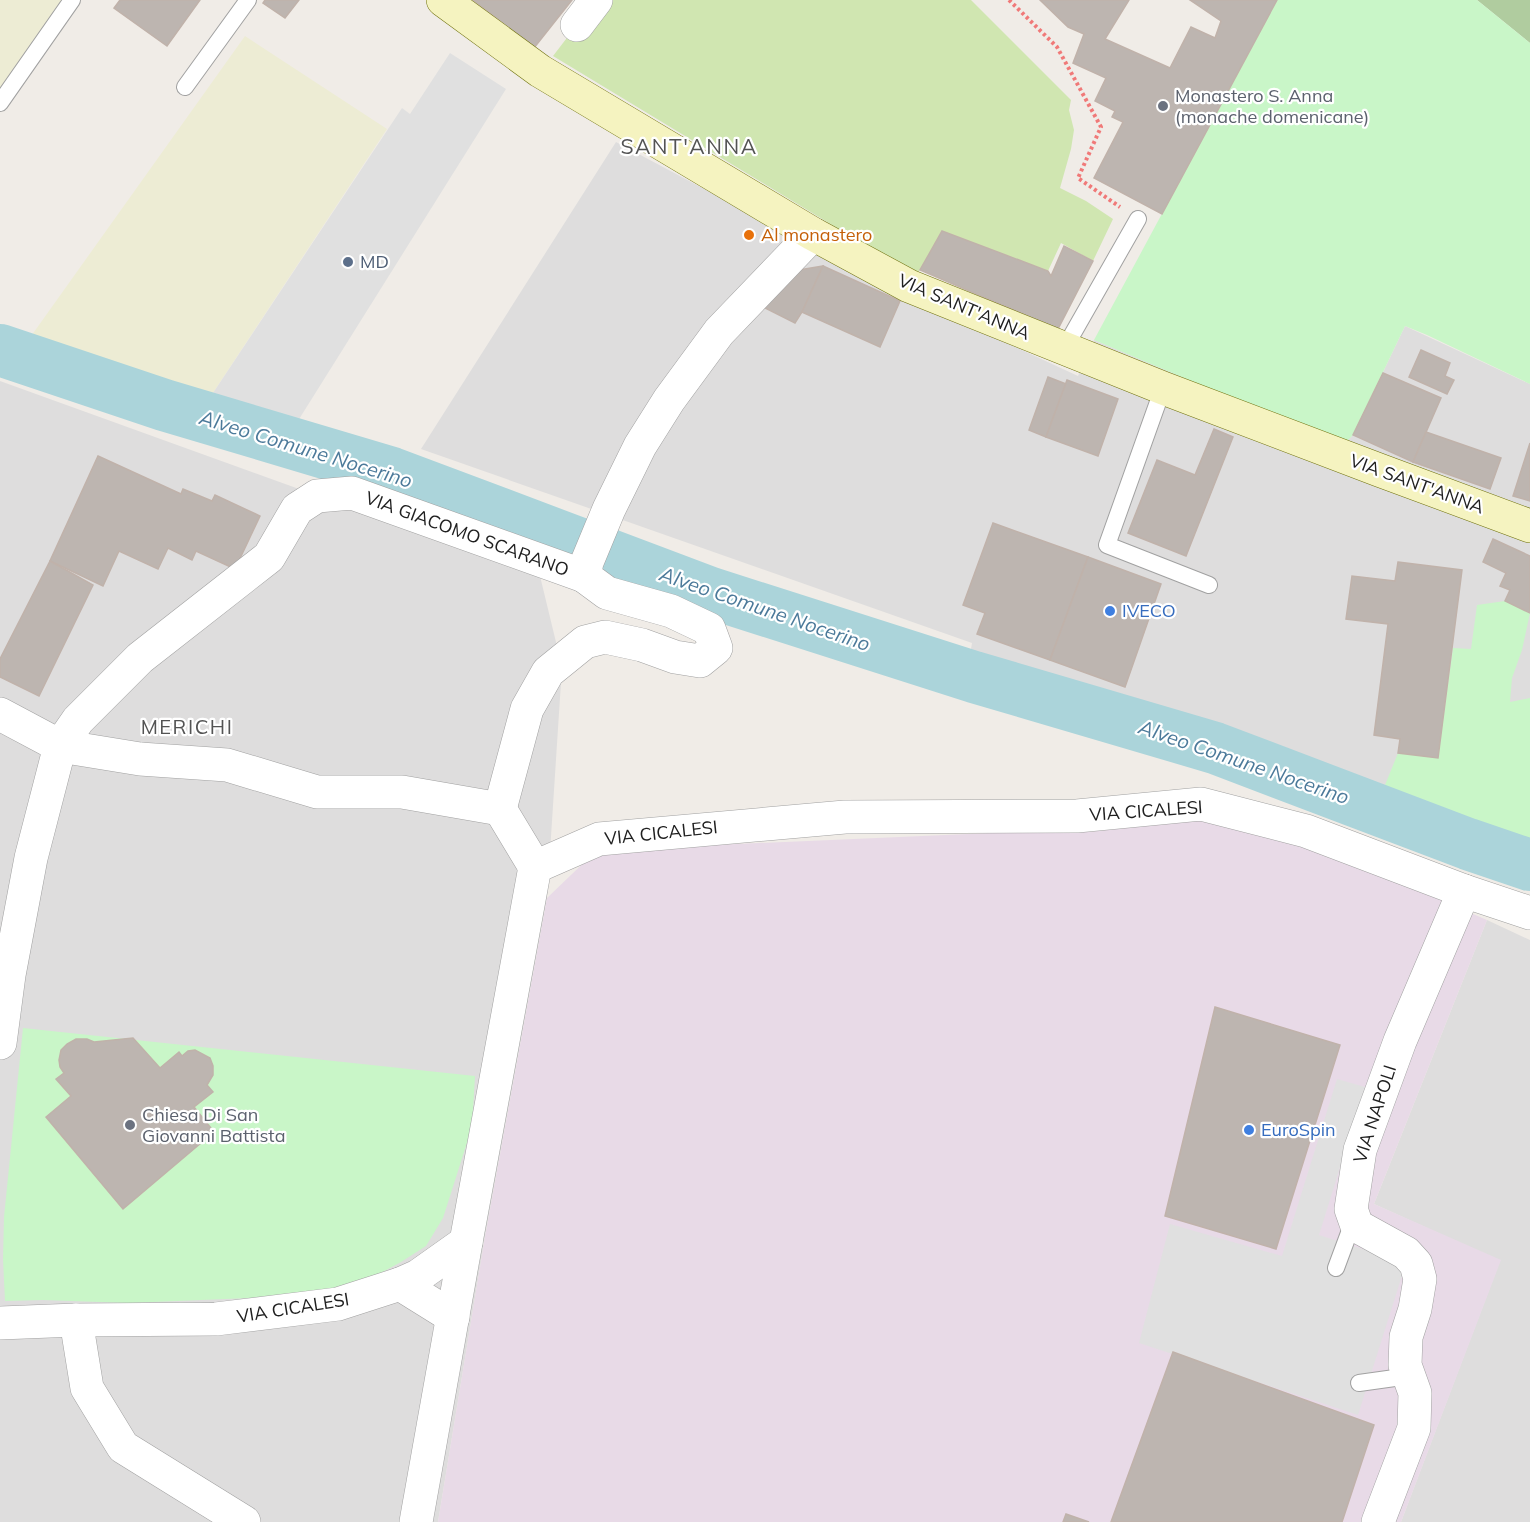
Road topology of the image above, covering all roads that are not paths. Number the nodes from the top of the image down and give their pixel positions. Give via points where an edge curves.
1 (72, 0) edge
2 (248, 0) edge
3 (443, 0) edge
4 (185, 87) dead end
5 (0, 103) edge
6 (1138, 219) road end
7 (813, 234) junction
8 (1064, 349) junction
9 (1163, 388) junction
10 (1530, 526) edge
11 (585, 569) junction
12 (1209, 585) dead end
13 (0, 714) edge
14 (60, 746) junction
15 (500, 809) junction
16 (535, 867) junction
17 (1464, 891) junction
18 (1530, 913) edge
19 (0, 1043) edge
20 (1357, 1226) junction
21 (466, 1242) junction
22 (1336, 1268) dead end
23 (400, 1284) junction
24 (453, 1317) junction
25 (76, 1320) junction
26 (0, 1323) edge
27 (1409, 1376) junction
28 (1359, 1383) dead end
29 (244, 1522) edge
30 (416, 1522) edge
31 (1378, 1522) edge

1 - 5 lane
2 - 4 lane
3 - 7 main road, VIA SANT'ANNA via 540,71
6 - 8 lane
7 - 8 main road, VIA SANT'ANNA via 909,286
7 - 11 street via 719,332 682,383 640,446 602,523
8 - 9 main road, VIA SANT'ANNA
9 - 10 main road, VIA SANT'ANNA
9 - 12 lane via 1107,546
11 - 14 street, VIA GIACOMO SCARANO via 352,493 317,496 297,509 269,557 140,658 78,720
11 - 15 street, VIA GIACOMO SCARANO via 607,593 671,611 709,629 716,648 700,661 606,638 585,642 548,672 527,709
13 - 14 street
14 - 15 street via 140,759 228,765 317,792 402,792
14 - 19 street, VIA GIACOMO SCARANO via 31,858
15 - 16 street
16 - 17 street, VIA CICALESI via 598,839 845,817 1077,816 1201,804 1306,831
16 - 21 street
17 - 18 street, VIA CICALESI
17 - 20 street, VIA NAPOLI via 1400,1041 1360,1150 1351,1209
20 - 22 lane via 1349,1233
20 - 27 street via 1406,1252 1416,1264 1420,1279 1406,1337 1405,1365
21 - 23 street, VIA CICALESI
21 - 24 street
23 - 24 street
23 - 25 street, VIA CICALESI via 338,1305 216,1319
24 - 30 street
25 - 26 street, VIA CICALESI
25 - 29 street via 87,1388 123,1447
27 - 28 lane
27 - 31 street via 1415,1393 1414,1428

